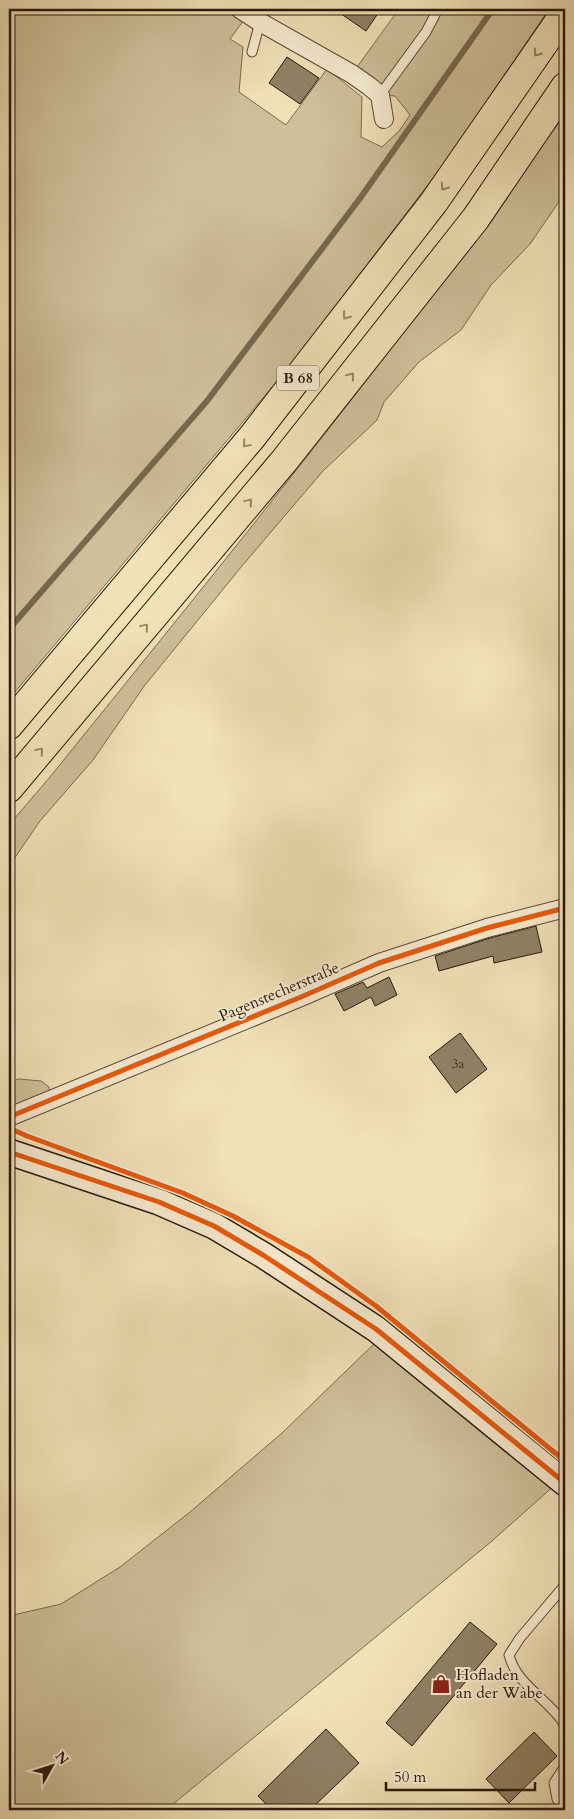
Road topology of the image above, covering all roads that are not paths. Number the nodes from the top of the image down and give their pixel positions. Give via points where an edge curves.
1 (240, 9) edge
2 (438, 9) edge
3 (565, 13) edge
4 (260, 22) junction
5 (252, 52) dead end
6 (565, 87) edge
7 (380, 96) junction
8 (384, 119) dead end
9 (9, 725) edge
10 (9, 788) edge
11 (565, 908) edge
12 (9, 1117) edge
13 (9, 1152) edge
14 (565, 1483) edge
15 (565, 1584) edge
16 (565, 1725) edge
17 (565, 1766) edge
18 (565, 1810) edge

1 - 4 street
2 - 7 lane via 426,32
3 -> 9 highway, B 68 via 434,202 252,437
4 - 5 lane
4 - 7 street via 352,74
10 -> 6 highway, B 68 via 284,461 476,218
7 - 8 street
11 - 12 street, Pagenstecherstraße via 487,928 379,963
13 - 14 street via 159,1202 214,1226 263,1255 376,1329
15 - 16 lane via 509,1655 512,1668
17 - 18 lane via 554,1783 557,1799

